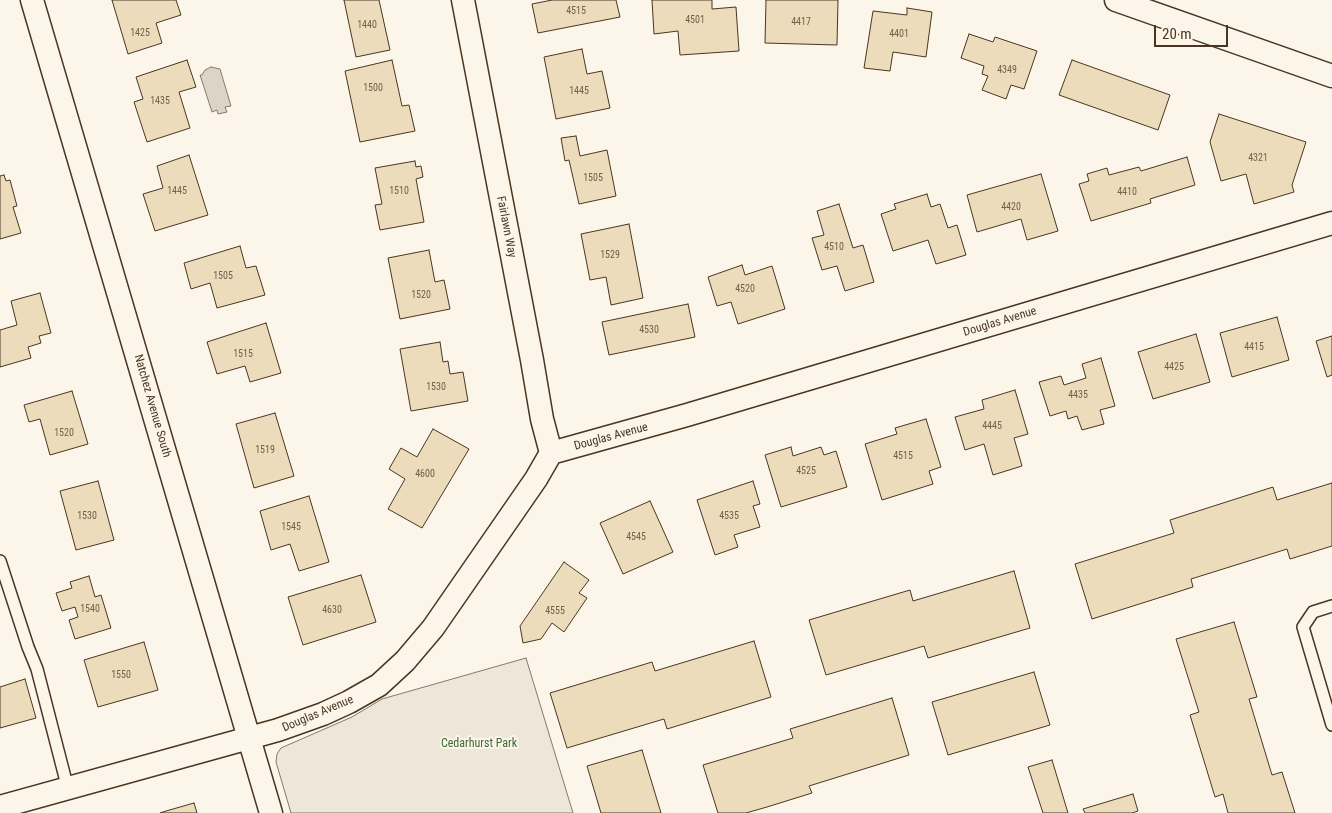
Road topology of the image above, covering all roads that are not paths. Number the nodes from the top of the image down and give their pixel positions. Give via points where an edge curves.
1 (32, 0) edge
2 (463, 0) edge
3 (1116, 0) edge
4 (1332, 76) edge
5 (1332, 223) edge
6 (551, 453) junction
7 (0, 561) edge
8 (1332, 606) edge
9 (1332, 725) edge
10 (250, 738) junction
11 (68, 789) junction
12 (0, 807) edge
13 (271, 813) edge

1 - 10 street, Natchez Avenue South
2 - 6 street, Fairlawn Way
3 - 4 street
5 - 6 street, Douglas Avenue via 697,413
6 - 10 street, Douglas Avenue via 432,628 405,661 379,685 349,702
7 - 11 lane via 37,669
8 - 9 lane via 1313,612 1303,627
10 - 11 street, Douglas Avenue
10 - 13 street, Natchez Avenue South
11 - 12 street, Douglas Avenue

